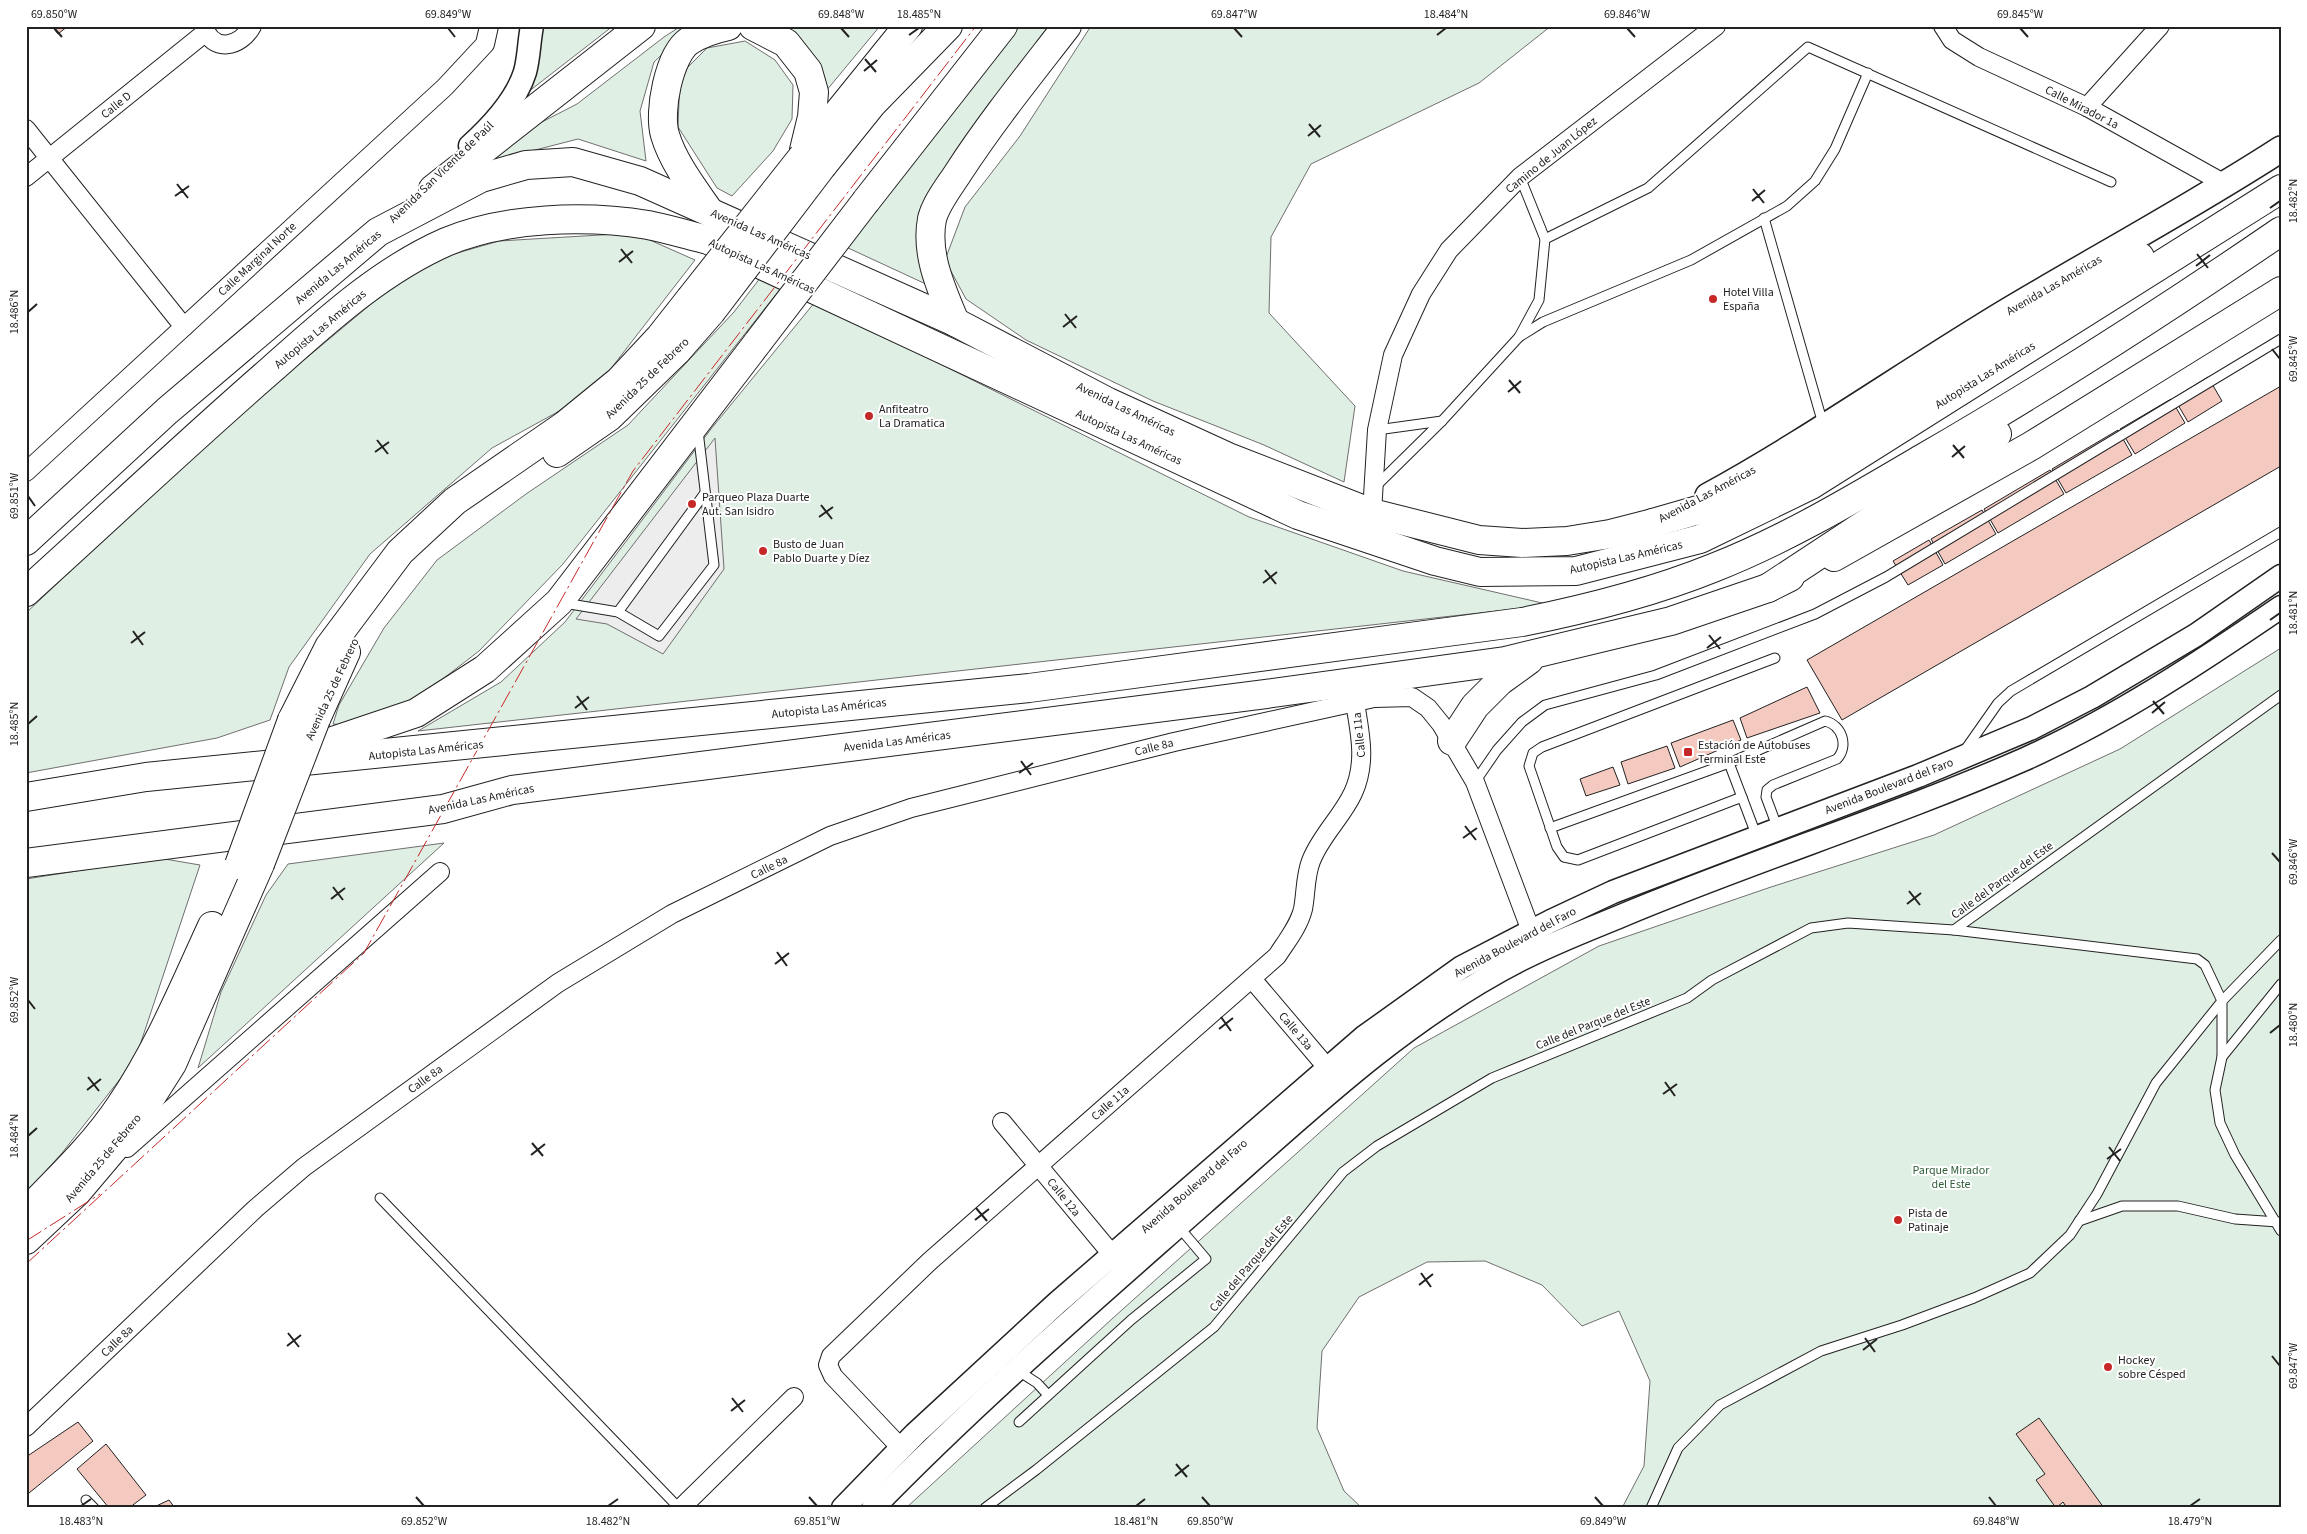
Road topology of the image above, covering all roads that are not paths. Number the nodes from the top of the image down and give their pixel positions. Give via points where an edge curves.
1 (252, 26) edge
2 (489, 26) edge
3 (532, 26) edge
4 (641, 26) edge
5 (658, 26) edge
6 (728, 26) edge
7 (753, 26) edge
8 (908, 26) edge
9 (948, 26) edge
10 (1003, 26) edge
11 (1068, 26) edge
12 (1716, 26) edge
13 (1943, 26) edge
14 (2155, 28) edge
15 (205, 29) edge
16 (611, 49) junction
17 (1868, 73) junction
18 (2086, 107) junction
19 (26, 129) edge
20 (2281, 149) edge
21 (50, 158) junction
22 (813, 161) junction
23 (26, 177) edge
24 (1520, 178) junction
25 (2111, 182) dead end
26 (2281, 183) edge
27 (2225, 184) junction
28 (2281, 189) edge
29 (710, 212) junction
30 (1764, 218) junction
31 (2281, 231) edge
32 (378, 232) junction
33 (1545, 239) junction
34 (2281, 291) edge
35 (2281, 310) edge
36 (955, 322) junction
37 (184, 326) junction
38 (2141, 326) junction
39 (1519, 337) junction
40 (2281, 340) edge
41 (2172, 360) junction
42 (1442, 421) junction
43 (697, 422) junction
44 (1824, 427) junction
45 (1377, 430) junction
46 (26, 472) edge
47 (706, 493) junction
48 (1374, 500) junction
49 (1653, 523) junction
50 (2281, 532) edge
51 (26, 541) edge
52 (2281, 576) edge
53 (1768, 588) junction
54 (26, 592) edge
55 (559, 602) junction
56 (2281, 607) edge
57 (618, 612) junction
58 (1540, 653) junction
59 (1775, 658) dead end
60 (1410, 686) junction
61 (2281, 695) edge
62 (1355, 703) junction
63 (1452, 741) junction
64 (1959, 759) junction
65 (1729, 762) junction
66 (254, 768) junction
67 (1475, 782) junction
68 (26, 797) edge
69 (1742, 797) junction
70 (1550, 828) junction
71 (1778, 830) junction
72 (1757, 838) junction
73 (26, 862) edge
74 (249, 864) junction
75 (440, 872) dead end
76 (1954, 930) junction
77 (1531, 931) junction
78 (2281, 940) edge
79 (1252, 979) junction
80 (2281, 984) edge
81 (2222, 1001) junction
82 (2222, 1057) junction
83 (1334, 1076) junction
84 (1002, 1122) dead end
85 (1039, 1166) junction
86 (77, 1192) junction
87 (380, 1198) dead end
88 (26, 1212) edge
89 (2079, 1221) junction
90 (2277, 1222) edge
91 (1178, 1226) junction
92 (2281, 1231) edge
93 (26, 1240) edge
94 (1120, 1264) junction
95 (1016, 1370) junction
96 (1048, 1395) junction
97 (794, 1397) dead end
98 (1019, 1422) dead end
99 (26, 1427) edge
100 (901, 1448) junction
101 (86, 1500) dead end
102 (94, 1508) edge
103 (680, 1508) edge
104 (843, 1508) edge
105 (873, 1508) edge
106 (985, 1508) edge
107 (1650, 1508) edge

1 - 15 street, Calle D via 237,43 225,45 214,41
2 - 37 street, Calle Marginal Norte via 485,44 445,87
3 - 32 street, Avenida San Vicente de Paúl via 525,72 514,95 495,121
4 - 16 main road
5 - 16 main road
6 - 29 main road via 710,30 687,42 672,66 664,96 664,134 688,181
7 - 22 main road via 786,43 808,71 814,92
8 - 22 main road
9 - 22 main road
10 - 43 main road, bridge
11 - 36 main road via 983,134 932,219 931,248 937,277
12 - 24 street, Camino de Juan López
13 - 18 street, Calle Mirador 1a via 1952,40 1979,57
14 - 18 street
15 - 21 street, Calle D
16 - 32 main road
17 - 25 lane
17 - 30 lane via 1835,149 1815,181 1787,206
17 - 33 lane via 1808,47 1648,188
18 - 27 street, Calle Mirador 1a
19 - 21 street
20 - 27 main road, Avenida Las Américas
21 - 23 street, Calle D
21 - 37 street
22 - 74 main road, Avenida 25 de Febrero, bridge via 700,306 677,351 610,417 475,508 413,566 351,642 304,720
24 - 33 lane
24 - 45 street, Camino de Juan López via 1449,250 1421,294 1393,355
26 - 49 main road via 2170,239 2056,305 1830,446 1765,482 1712,506
27 - 44 main road, Avenida Las Américas via 2011,309
28 - 54 main road, Autopista Las Américas via 1812,485 1700,539 1576,571 1480,572 1435,561 1298,516 708,240 649,225 598,220 540,221 490,229 447,242 398,268 340,309
29 - 32 main road, Avenida Las Américas via 640,181 573,162 526,165 481,178
29 - 36 main road, Avenida Las Américas
30 - 39 lane via 1691,260 1543,322
30 - 44 lane
31 - 38 main road, Autopista Las Américas
32 - 51 main road, Avenida Las Américas via 167,411
33 - 39 lane via 1539,300
34 - 41 main road, Avenida Las Américas
35 - 41 main road
36 - 48 main road, Avenida Las Américas via 1108,402 1228,458
37 - 46 street, Calle Marginal Norte
38 - 53 main road via 2117,350 1920,488
38 - 66 main road, Autopista Las Américas via 1815,521 1713,568 1594,608 1522,622 1029,688
39 - 42 lane
40 - 67 lane via 1886,576 1815,614 1656,675 1545,705 1522,722
41 - 53 main road, Avenida Las Américas via 2031,446 1851,548
42 - 45 lane
42 - 48 lane
43 - 47 lane
43 - 55 main road
44 - 49 main road, Avenida Las Américas via 1708,496
45 - 48 street, Camino de Juan López
47 - 57 lane
47 - 57 lane via 714,565 659,636
48 - 49 main road, Avenida Las Américas via 1478,540 1522,543 1567,541
50 - 64 lane via 2011,691 1998,703
52 - 64 street, Avenida Boulevard del Faro via 2196,635 2092,697 2032,728
53 - 58 main road, Avenida Las Américas via 1671,621
55 - 57 lane
55 - 66 main road via 485,669 416,713
56 - 83 street, Avenida Boulevard del Faro via 2175,679 2086,729 1964,785 1673,894 1524,958 1442,1005
58 - 60 main road, Avenida Las Américas
58 - 63 main road via 1500,681 1475,706
59 - 70 lane via 1533,753 1529,766
60 - 62 street, Calle 8a
60 - 63 street
60 - 73 main road, Avenida Las Américas via 512,790 443,809
61 - 76 lane, Calle del Parque del Este
62 - 79 street, Calle 11a via 1362,748 1361,770 1353,793 1320,840 1310,863 1302,912 1288,940 1277,956
62 - 99 street, Calle 8a via 1174,742 911,808 830,836 672,914 558,983 304,1167 255,1209
63 - 67 street
64 - 71 street, Avenida Boulevard del Faro
65 - 69 lane
65 - 70 lane
65 - 71 lane via 1825,721 1838,726 1844,742 1843,753 1837,759 1767,790 1766,797
66 - 68 main road, Autopista Las Américas via 146,777
67 - 77 street
69 - 70 lane via 1578,860 1564,857
69 - 72 lane
71 - 72 street, Avenida Boulevard del Faro
72 - 77 street, Avenida Boulevard del Faro via 1613,892
74 - 86 main road, Avenida 25 de Febrero via 172,1064 132,1127
74 - 88 main road, Avenida 25 de Febrero via 171,1018 120,1106 90,1144
75 - 86 street
76 - 81 lane via 2197,959 2205,965
76 - 106 lane, Calle del Parque del Este via 1848,923 1812,928 1712,980 1687,998 1492,1078 1377,1146 1343,1172 1214,1327
77 - 83 street, Avenida Boulevard del Faro via 1462,968 1364,1037
78 - 81 lane
79 - 83 street, Calle 13a
79 - 85 street, Calle 11a
80 - 82 lane
81 - 82 lane
81 - 89 lane via 2156,1083 2097,1194
82 - 90 lane via 2215,1090 2220,1123 2234,1155
83 - 91 street, Avenida Boulevard del Faro
83 - 94 street, Avenida Boulevard del Faro
84 - 85 street, Calle 12a
85 - 94 street, Calle 12a
85 - 100 street, Calle 11a via 930,1261 831,1356 828,1365 833,1376
86 - 93 main road, Avenida 25 de Febrero
87 - 103 lane
89 - 90 lane via 2122,1206 2178,1206 2235,1219
89 - 107 lane via 2030,1273 1911,1322 1821,1351 1720,1405 1678,1448
90 - 92 lane
91 - 94 street, Avenida Boulevard del Faro
91 - 96 lane via 1206,1259 1131,1320
94 - 95 street, Avenida Boulevard del Faro
94 - 100 street, Avenida Boulevard del Faro via 1057,1303
95 - 96 lane via 1033,1380
95 - 105 street, Avenida Boulevard del Faro via 935,1444
96 - 98 lane
97 - 103 street
100 - 104 street, Avenida Boulevard del Faro
101 - 102 lane

